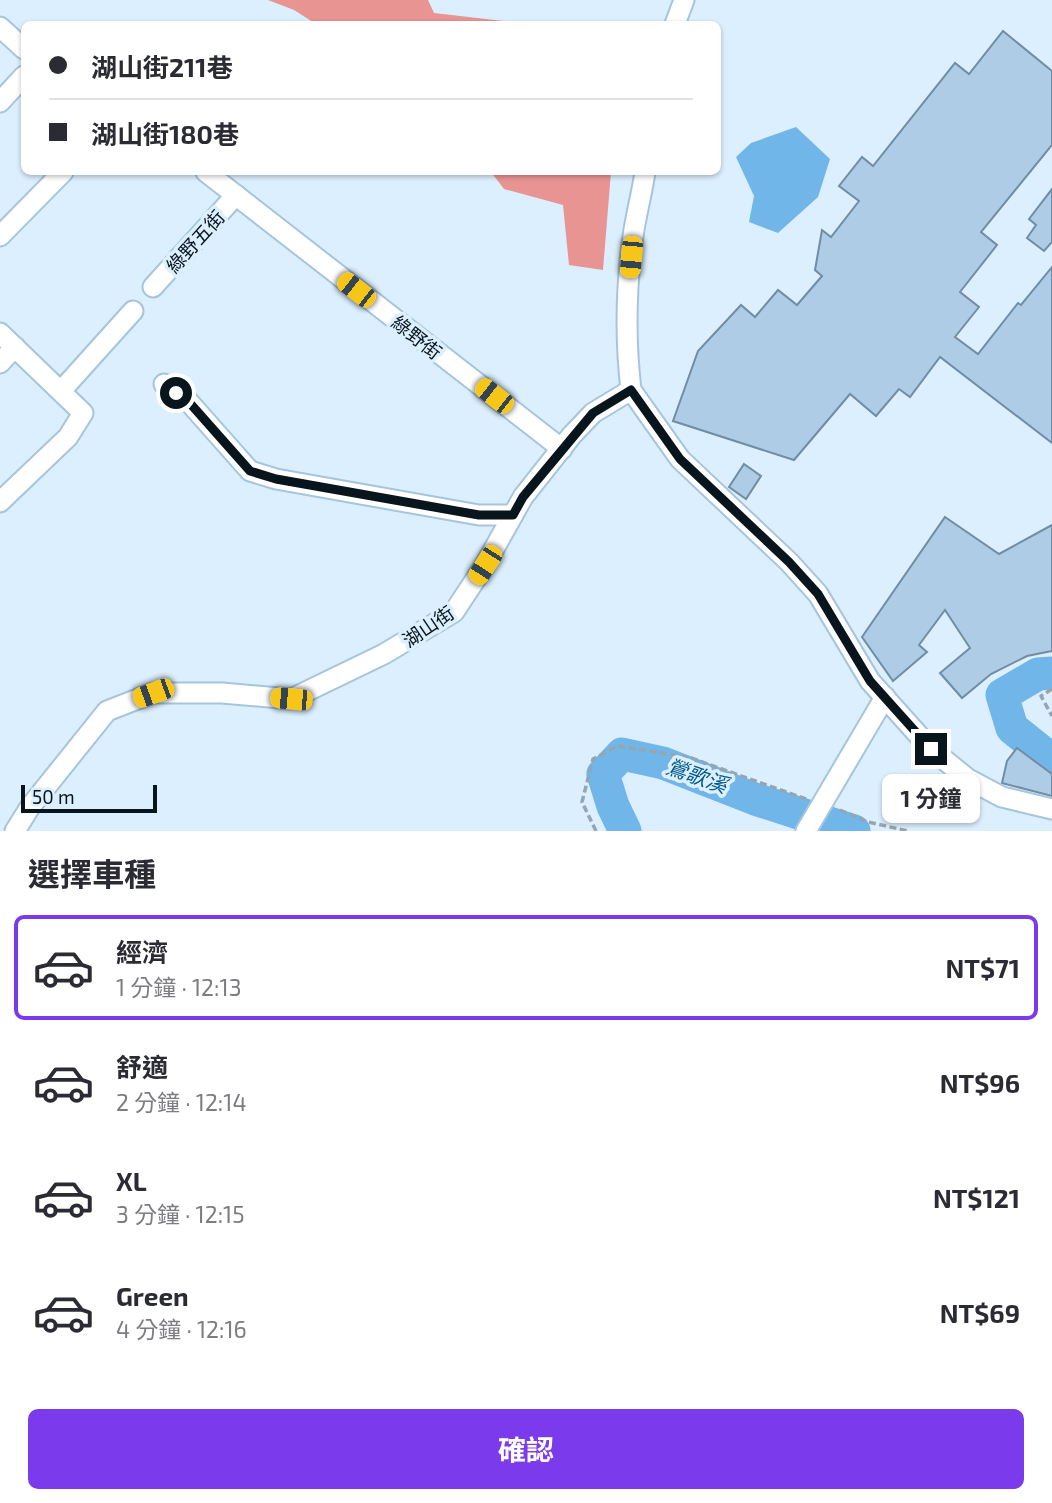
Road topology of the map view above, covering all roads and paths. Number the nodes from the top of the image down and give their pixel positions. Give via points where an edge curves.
1 (684, 0) edge
2 (676, 21) edge
3 (0, 27) edge
4 (21, 46) edge
5 (21, 79) edge
6 (0, 102) edge
7 (60, 175) edge
8 (210, 175) edge
9 (644, 175) edge
10 (236, 195) junction
11 (0, 236) edge
12 (153, 287) dead end
13 (133, 311) dead end
14 (0, 333) edge
15 (15, 347) junction
16 (0, 363) edge
17 (164, 384) dead end
18 (631, 390) junction
19 (61, 391) junction
20 (562, 449) junction
21 (0, 502) edge
22 (513, 515) junction
23 (1052, 689) edge
24 (885, 697) junction
25 (1052, 716) edge
26 (822, 804) junction
27 (1052, 809) edge
28 (15, 831) edge
29 (596, 831) edge
30 (806, 831) edge
31 (908, 831) edge

1 - 2 street
3 - 4 street
5 - 6 street
7 - 11 street
8 - 10 street, 綠野街
9 - 18 street via 627,300
10 - 12 street, 綠野五街
10 - 20 street, 綠野街
13 - 19 street
14 - 15 street
15 - 16 street
15 - 19 street
17 - 22 street via 188,401 250,471 479,515
18 - 20 street, 湖山街 via 593,413
18 - 24 street via 680,459 818,594 870,681
19 - 21 street via 83,413 68,437
20 - 22 street, 湖山街
22 - 28 street, 湖山街 via 454,612 361,666 291,699 153,693 107,710
23 - 25 path via 1041,696
24 - 26 street
24 - 27 street via 931,749 968,779 1002,797
26 - 29 path via 691,758 618,746 593,759 582,802
26 - 30 street
26 - 31 path

